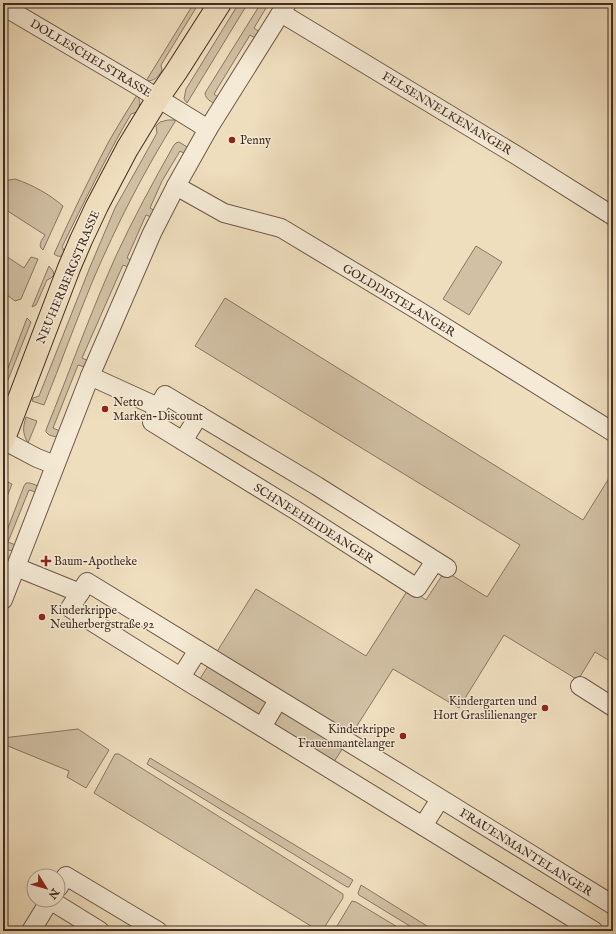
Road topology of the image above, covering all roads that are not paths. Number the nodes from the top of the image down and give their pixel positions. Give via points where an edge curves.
1 (220, 3) edge
2 (3, 6) edge
3 (284, 8) edge
4 (158, 98) junction
5 (208, 129) junction
6 (176, 186) junction
7 (613, 216) edge
8 (90, 376) junction
9 (158, 407) junction
10 (199, 415) junction
11 (613, 432) edge
12 (3, 441) edge
13 (183, 441) junction
14 (55, 465) junction
15 (16, 567) junction
16 (80, 593) junction
17 (3, 600) edge
18 (198, 650) junction
19 (181, 677) junction
20 (580, 686) dead end
21 (278, 700) junction
22 (613, 707) edge
23 (262, 727) junction
24 (440, 799) junction
25 (423, 826) junction
26 (66, 876) edge
27 (613, 905) edge
28 (45, 908) edge
29 (63, 908) edge
30 (31, 931) edge
31 (100, 931) edge
32 (158, 931) edge
33 (594, 931) edge

1 - 4 main road, NEUHERBERGSTRASSE
2 - 4 street, DOLLESCHELSTRASSE
3 - 5 street
3 - 7 street, FELSENNELKENANGER
4 - 5 street
4 - 12 main road, NEUHERBERGSTRASSE via 127,149 81,240
5 - 6 street
6 - 8 street via 152,233
6 - 11 street, GOLDDISTELANGER via 224,213 281,228
8 - 9 street
8 - 14 street
9 - 10 street, SCHNEEHEIDEANGER via 165,395
9 - 13 street, SCHNEEHEIDEANGER via 152,422
10 - 13 street
10 - 13 street, SCHNEEHEIDEANGER via 441,564 417,588
12 - 14 street, NEUHERBERGSTRASSE
14 - 15 street
15 - 16 street
15 - 17 street
16 - 18 street, FRAUENMANTELANGER via 87,582
16 - 19 street via 70,608
18 - 19 street
18 - 21 street, FRAUENMANTELANGER
19 - 23 street
20 - 22 street
21 - 23 street
21 - 24 street, FRAUENMANTELANGER
23 - 25 street
24 - 25 street
24 - 27 street, FRAUENMANTELANGER
25 - 33 street
26 - 32 street
28 - 30 street
29 - 31 street

